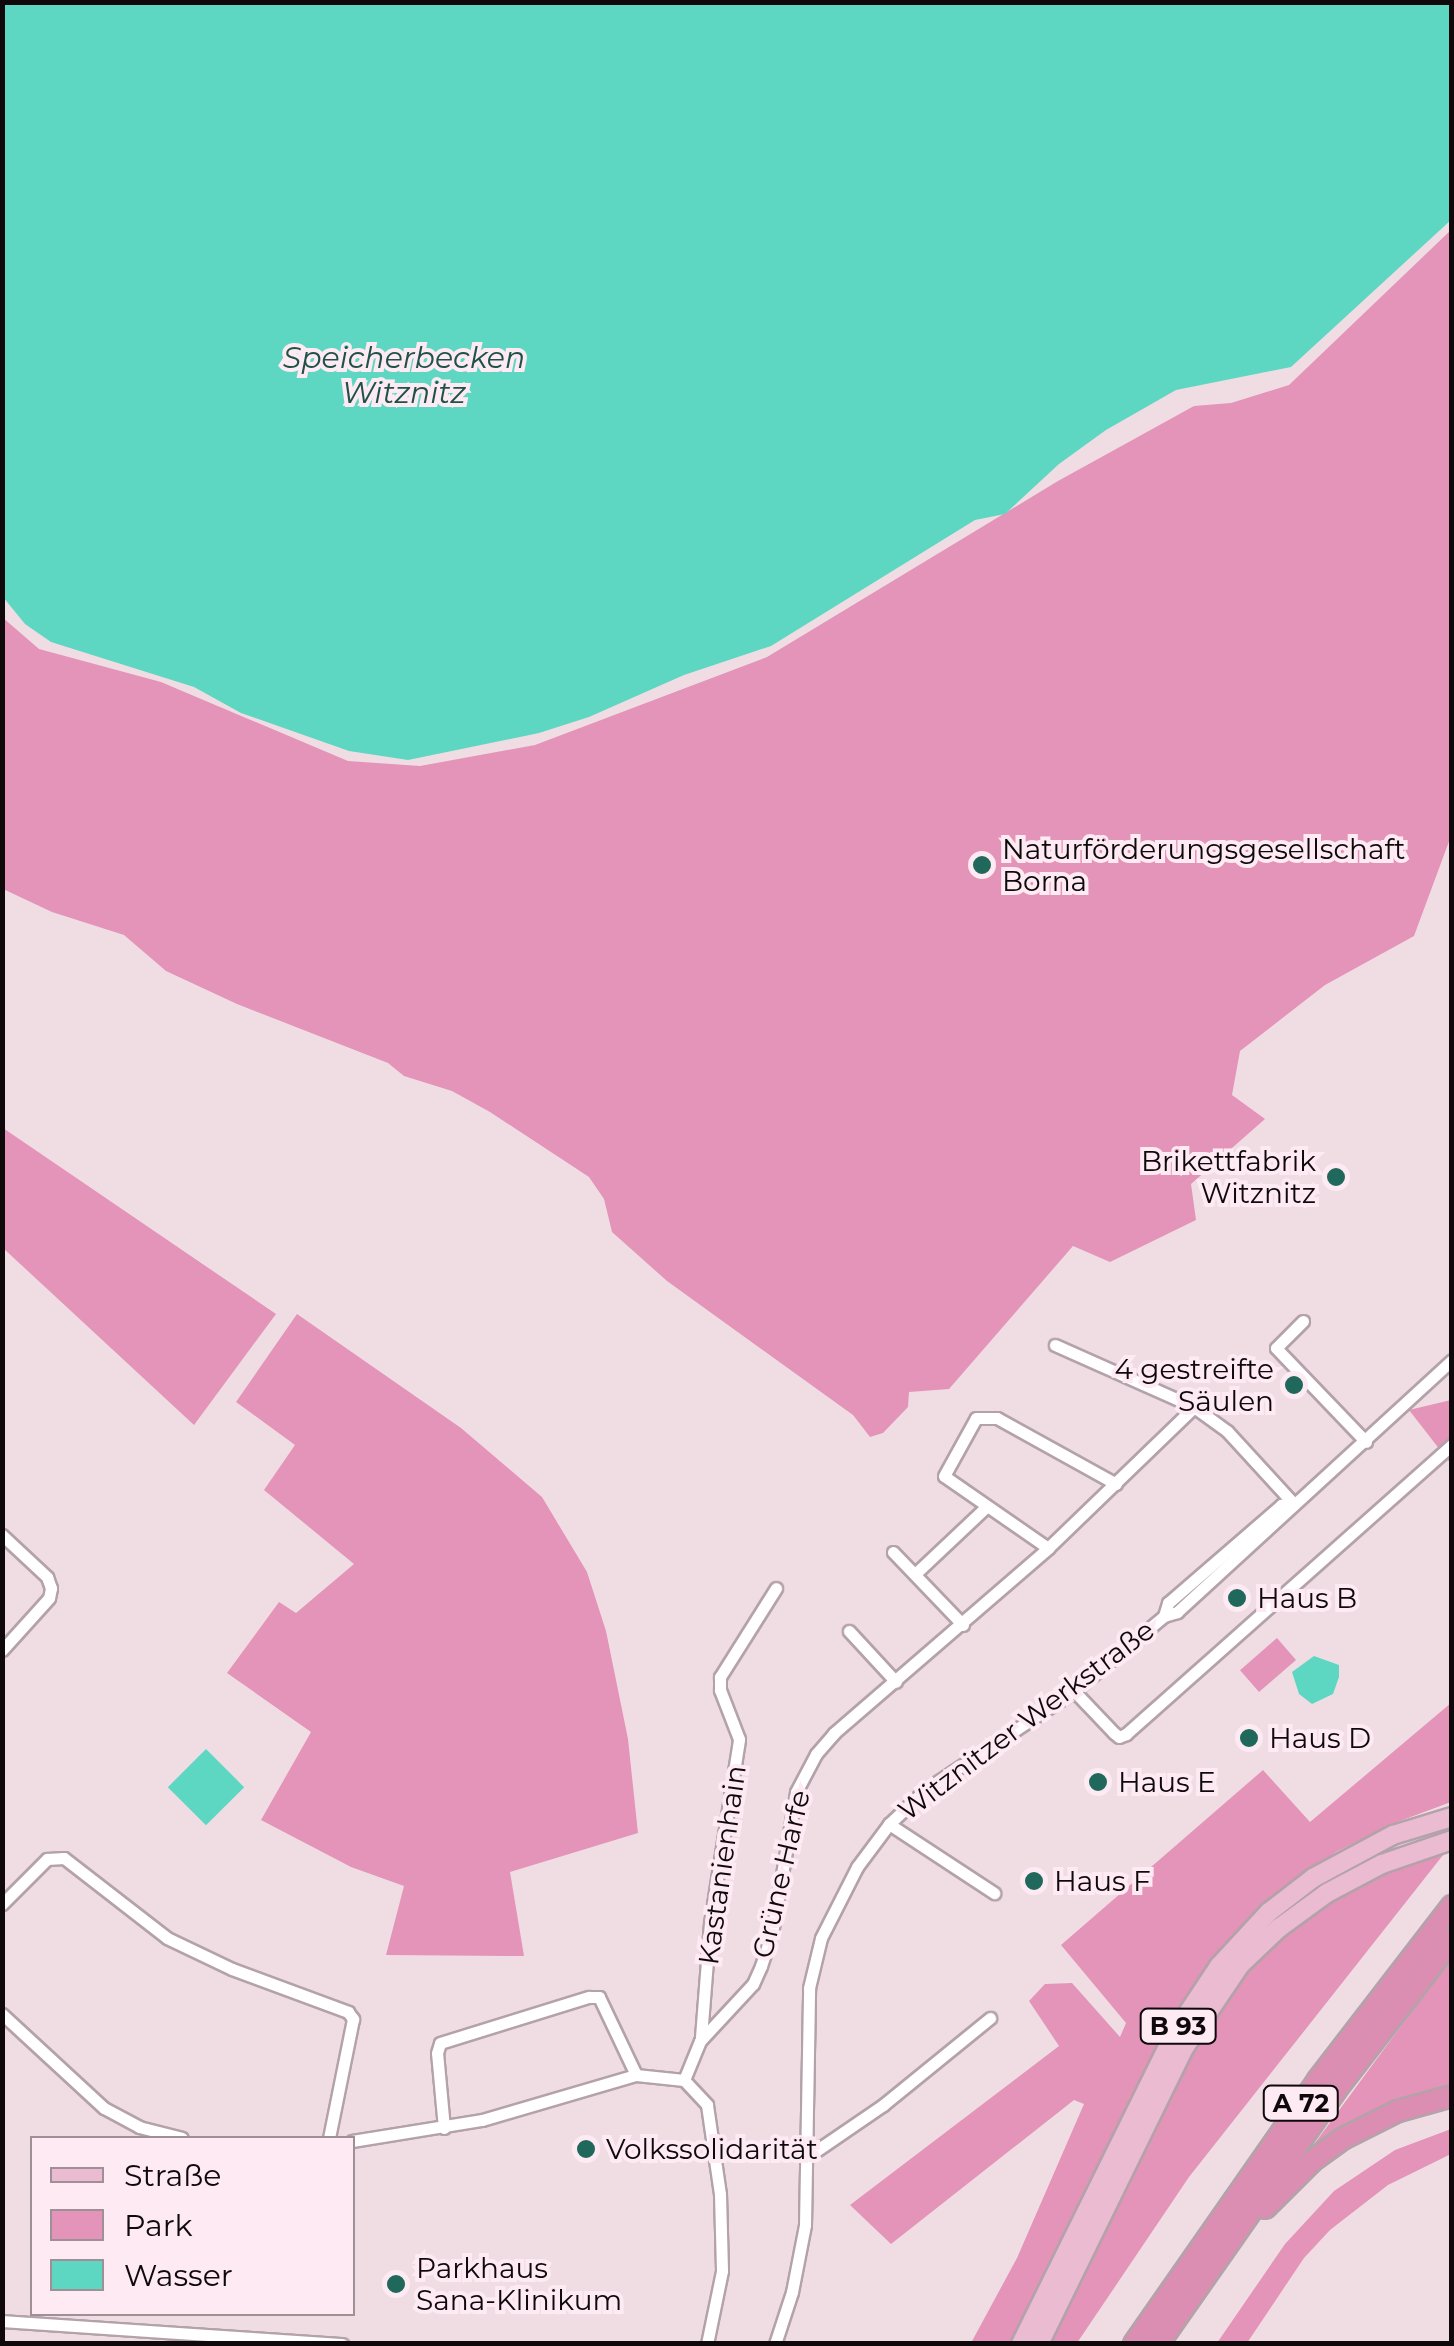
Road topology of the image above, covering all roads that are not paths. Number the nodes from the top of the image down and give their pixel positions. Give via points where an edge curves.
1 (1303, 1322) dead end
2 (1055, 1345) dead end
3 (1452, 1360) edge
4 (1194, 1408) junction
5 (1366, 1442) junction
6 (1452, 1445) edge
7 (1116, 1484) junction
8 (1293, 1503) junction
9 (986, 1507) junction
10 (2, 1535) edge
11 (1048, 1548) junction
12 (893, 1552) dead end
13 (915, 1574) junction
14 (776, 1588) dead end
15 (963, 1624) junction
16 (849, 1630) dead end
17 (2, 1650) edge
18 (896, 1682) junction
19 (1074, 1691) junction
20 (1452, 1817) edge
21 (889, 1824) junction
22 (1452, 1840) edge
23 (994, 1892) dead end
24 (2, 1904) edge
25 (1452, 1906) edge
26 (1452, 1940) edge
27 (2, 2014) edge
28 (990, 2018) dead end
29 (700, 2041) junction
30 (636, 2075) junction
31 (684, 2080) junction
32 (1452, 2096) edge
33 (444, 2128) junction
34 (174, 2136) edge
35 (330, 2136) edge
36 (355, 2141) edge
37 (807, 2157) junction
38 (1219, 2256) junction
39 (2, 2321) edge
40 (342, 2344) edge
41 (707, 2344) edge
42 (775, 2344) edge
43 (1021, 2344) edge
44 (1039, 2344) edge
45 (1134, 2344) edge
46 (1158, 2344) edge

1 - 5 street via 1276,1348
2 - 4 street
3 - 5 street, Witznitzer Werkstraße
4 - 7 street, Grüne Harfe
4 - 8 street via 1228,1431
5 - 8 street, Witznitzer Werkstraße
6 - 19 street via 1126,1734 1119,1737
7 - 9 street via 985,1415 976,1418 944,1476
7 - 11 street, Grüne Harfe
8 - 19 street, Witznitzer Werkstraße via 1177,1612
9 - 11 street
9 - 13 street
10 - 17 street via 47,1576 51,1588
11 - 15 street, Grüne Harfe
12 - 13 street
13 - 15 street
14 - 29 street, Kastanienhain via 720,1678 739,1739 710,1923
15 - 18 street, Grüne Harfe
16 - 18 street
18 - 29 street, Grüne Harfe via 834,1734 805,1771 788,1816 761,1966
19 - 21 street, Witznitzer Werkstraße via 950,1773
20 - 43 main road, B 93 via 1394,1835 1314,1878 1269,1912 1219,1966 1174,2034
21 - 23 street, Witznitzer Werkstraße
21 - 37 street, Witznitzer Werkstraße via 857,1867 814,1962 804,2073
22 - 44 main road, B 93 via 1382,1864 1327,1893 1240,1965 1184,2048
24 - 35 street via 47,1859 64,1858 167,1938 348,2012 353,2019
25 - 45 highway, A 72 via 1312,2089
26 - 38 highway, A 72
27 - 34 street via 104,2108
28 - 37 street
29 - 31 street, Grüne Harfe
30 - 31 street
30 - 33 street
30 - 33 street via 599,1997 589,1997 440,2043
31 - 41 street via 707,2105 720,2194 722,2271
32 - 38 highway via 1398,2111 1344,2138 1286,2184
33 - 36 street
37 - 42 street, Witznitzer Werkstraße via 801,2249
38 - 46 highway, A 72
39 - 40 street

